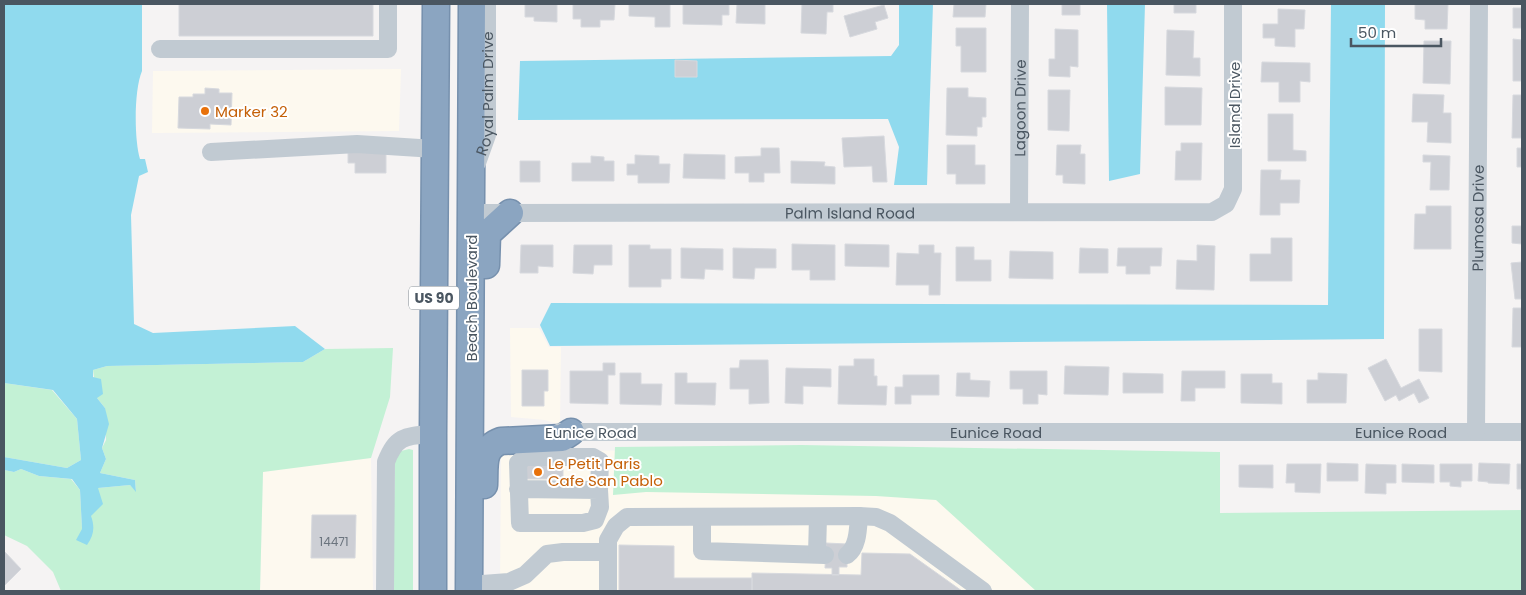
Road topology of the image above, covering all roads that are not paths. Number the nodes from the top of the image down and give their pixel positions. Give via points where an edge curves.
1 (388, 4) edge
2 (472, 4) edge
3 (487, 4) edge
4 (1020, 4) edge
5 (1233, 4) edge
6 (1479, 4) edge
7 (436, 9) edge
8 (160, 49) dead end
9 (435, 149) junction
10 (211, 152) dead end
11 (472, 180) junction
12 (1226, 204) joint
13 (1019, 212) junction
14 (471, 213) junction
15 (510, 213) junction
16 (434, 255) junction
17 (470, 402) junction
18 (470, 432) junction
19 (571, 432) junction
20 (1476, 432) junction
21 (1522, 432) edge
22 (432, 434) junction
23 (518, 489) junction
24 (599, 490) junction
25 (818, 516) junction
26 (859, 516) junction
27 (702, 517) junction
28 (570, 523) junction
29 (470, 546) junction
30 (569, 552) junction
31 (608, 552) junction
32 (847, 556) dead end
33 (469, 588) edge
34 (434, 589) edge
35 (385, 591) edge
36 (608, 591) edge
37 (982, 591) edge

1 - 8 street via 388,49
2 - 11 highway, Beach Boulevard / US 90
3 - 11 street, Royal Palm Drive via 487,136
4 - 13 street, Lagoon Drive
5 - 12 street, Island Drive via 1234,175 1233,189
6 - 20 street, Plumosa Drive
7 - 9 highway, US 90
7 - 14 highway via 449,44 450,191
9 - 10 street via 357,144
9 - 16 highway, US 90
11 - 14 highway, Beach Boulevard / US 90
12 - 13 street, Palm Island Road via 1212,212
13 - 15 street, Palm Island Road
14 - 15 street, Palm Island Road
14 - 17 highway, Beach Boulevard / US 90
15 - 17 highway via 487,234 487,369
16 - 18 highway via 444,271 453,315 455,415
16 - 22 highway, US 90
17 - 18 highway, Beach Boulevard / US 90
18 - 19 street, Eunice Road
18 - 29 highway, Beach Boulevard / US 90
19 - 20 street, Eunice Road
19 - 29 highway via 562,438 501,441 490,447 486,452 483,528
20 - 21 street, Eunice Road
22 - 33 highway via 450,454 449,520 459,573
22 - 34 highway, US 90
22 - 35 street via 397,441 386,462
23 - 24 street
23 - 24 street via 518,463 525,457 593,457 600,461
23 - 28 street via 520,523
24 - 28 street via 600,507 595,520
25 - 26 street
25 - 27 street
25 - 27 street via 821,555 702,551
26 - 32 street via 856,540
26 - 37 street via 876,516 890,523
27 - 31 street via 628,517 616,526 608,540
28 - 30 street
29 - 33 highway, Beach Boulevard / US 90
30 - 31 street
30 - 33 street via 547,554 525,575 509,582
31 - 36 street

